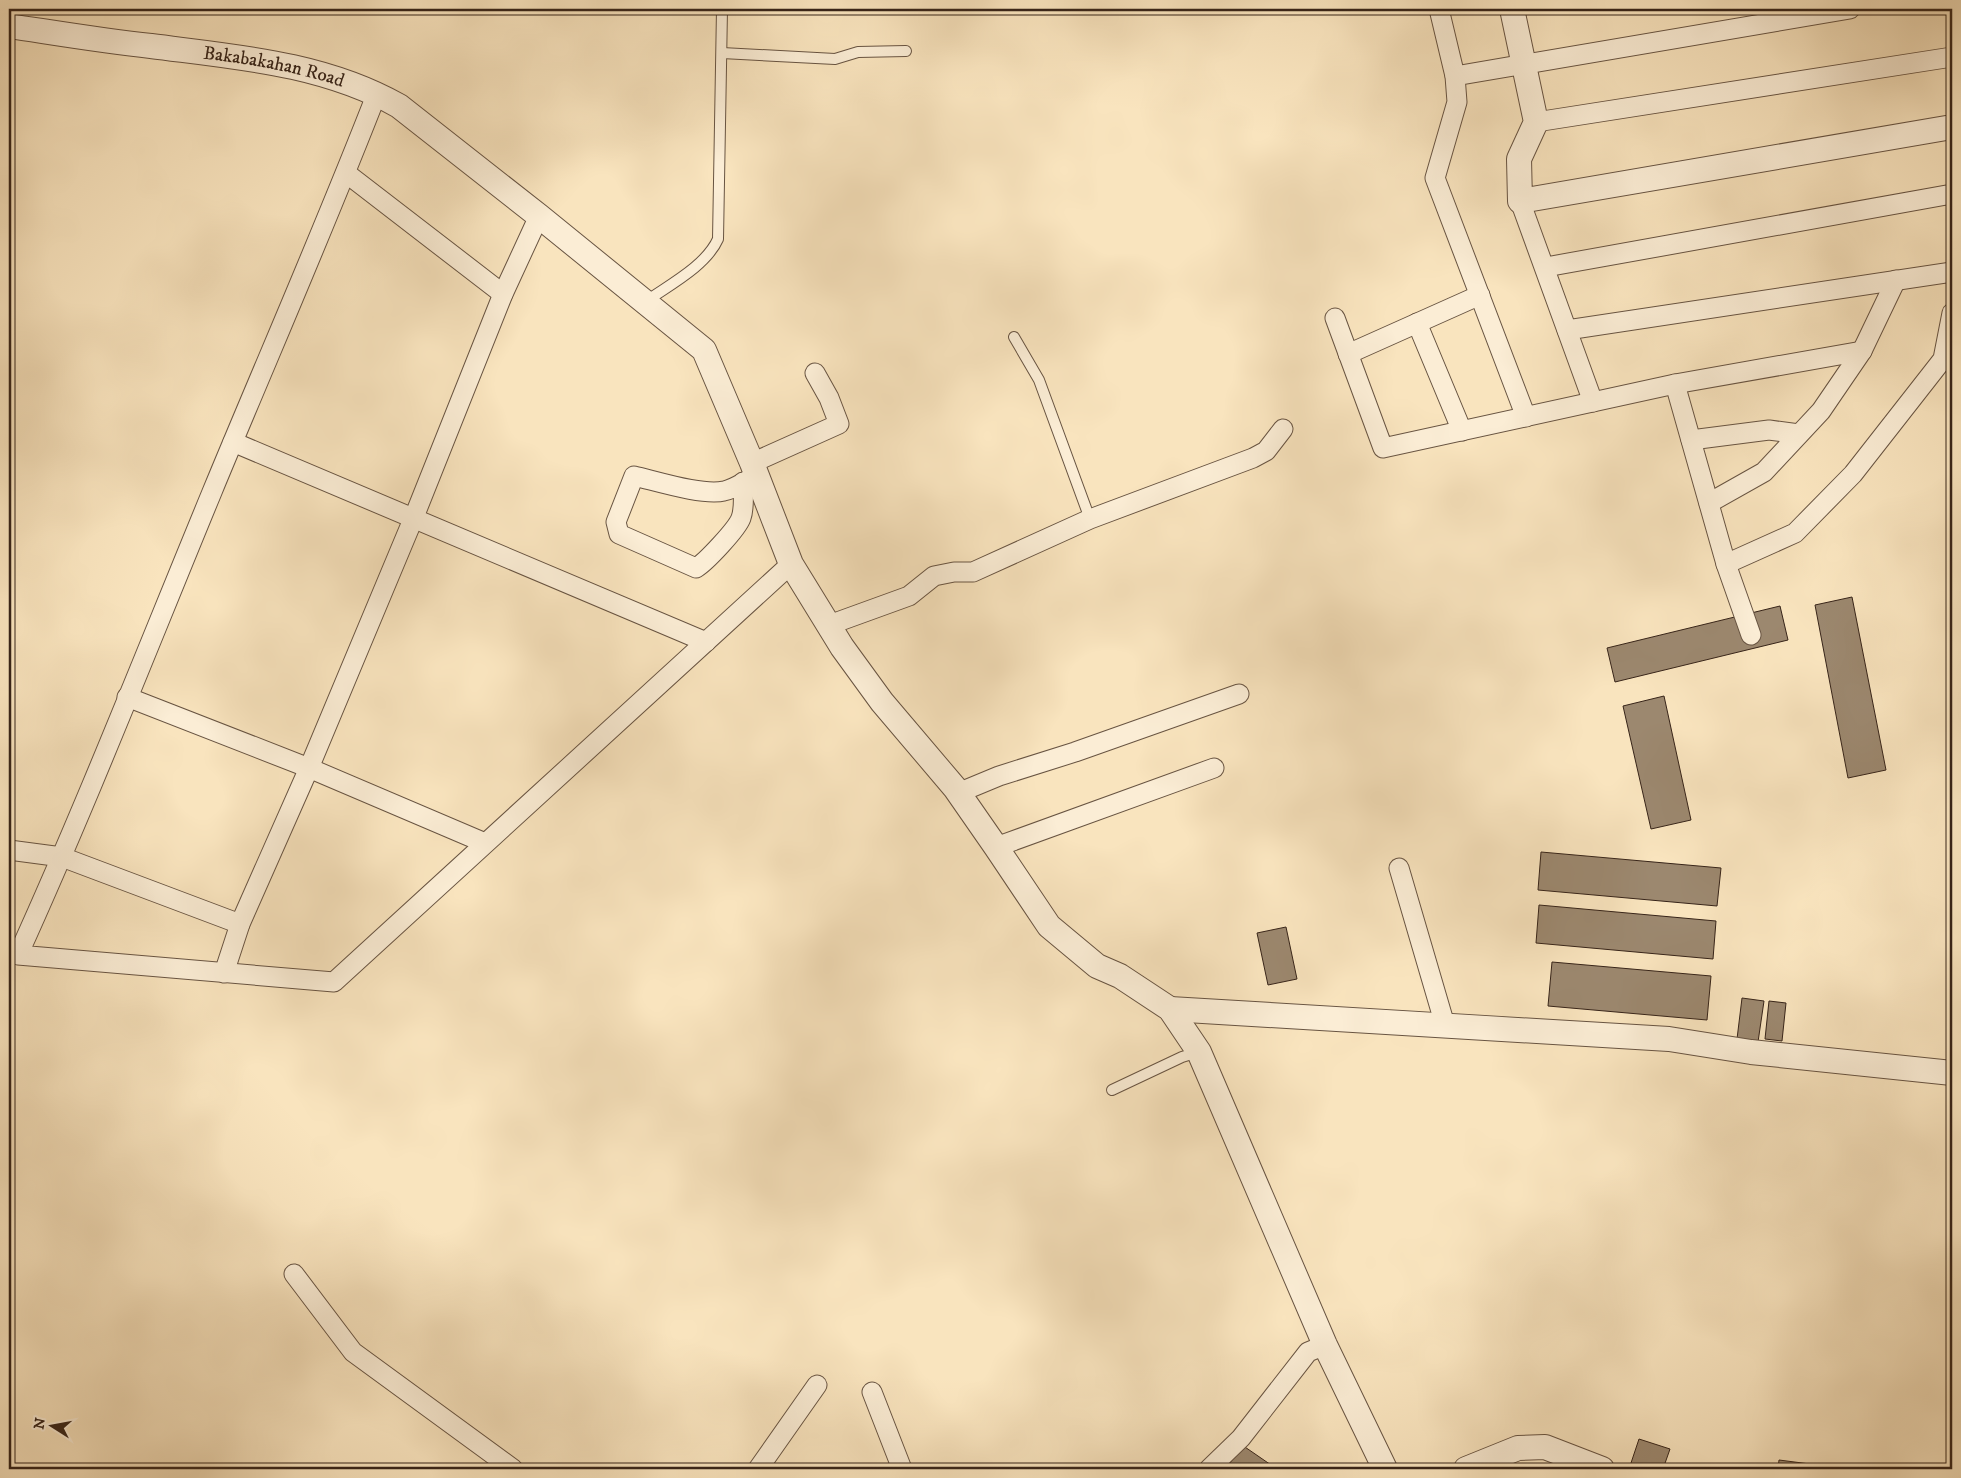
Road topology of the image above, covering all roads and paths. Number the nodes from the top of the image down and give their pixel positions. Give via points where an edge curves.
1 (722, 9) edge
2 (1439, 9) edge
3 (1512, 9) edge
4 (1850, 9) edge
5 (9, 26) edge
6 (906, 51) dead end
7 (722, 53) junction
8 (1952, 57) edge
9 (1524, 64) junction
10 (1455, 76) junction
11 (377, 93) junction
12 (1536, 122) junction
13 (1952, 127) edge
14 (346, 174) junction
15 (1952, 194) edge
16 (1520, 201) junction
17 (539, 216) junction
18 (1546, 267) junction
19 (1952, 272) edge
20 (1896, 280) junction
21 (503, 294) junction
22 (1480, 295) junction
23 (645, 303) junction
24 (1952, 313) edge
25 (1335, 318) dead end
26 (1417, 323) junction
27 (1568, 330) junction
28 (1014, 337) dead end
29 (1862, 351) junction
30 (1348, 354) junction
31 (814, 372) dead end
32 (1675, 384) junction
33 (1593, 402) junction
34 (1526, 417) junction
35 (1283, 429) dead end
36 (1462, 431) junction
37 (1800, 434) junction
38 (1691, 440) junction
39 (233, 442) junction
40 (750, 474) junction
41 (1709, 503) junction
42 (414, 517) junction
43 (1090, 519) junction
44 (791, 564) junction
45 (1726, 564) junction
46 (829, 625) junction
47 (1751, 635) dead end
48 (706, 642) junction
49 (1239, 694) dead end
50 (127, 697) junction
51 (309, 768) junction
52 (1214, 768) dead end
53 (958, 793) junction
54 (485, 843) junction
55 (996, 847) junction
56 (9, 850) edge
57 (62, 857) junction
58 (1399, 868) dead end
59 (240, 924) junction
60 (224, 972) junction
61 (1170, 1010) junction
62 (1445, 1025) junction
63 (1199, 1052) junction
64 (1952, 1073) edge
65 (1112, 1090) dead end
66 (294, 1274) dead end
67 (1325, 1345) junction
68 (817, 1384) dead end
69 (872, 1392) dead end
70 (512, 1469) edge
71 (758, 1469) edge
72 (902, 1469) edge
73 (1209, 1469) edge
74 (1385, 1469) edge
75 (1466, 1469) edge
76 (1602, 1469) edge

1 - 7 lane
2 - 10 street
3 - 9 street
4 - 9 street
5 - 11 street, Bakabakahan Road via 288,64 336,77
6 - 7 lane via 858,52 835,59
7 - 23 lane via 718,239 713,250 701,262
8 - 12 street
9 - 10 street
9 - 12 street
10 - 22 street via 1457,102 1435,178
11 - 14 street
11 - 17 street, Bakabakahan Road via 399,106
12 - 16 street via 1519,159
13 - 16 street
14 - 21 street
14 - 39 street
15 - 18 street
16 - 18 street
17 - 21 street
17 - 23 street, Bakabakahan Road
18 - 27 street
19 - 20 street
20 - 27 street
20 - 29 street
21 - 42 street
22 - 26 street
22 - 34 street
23 - 40 street, Bakabakahan Road via 704,350
24 - 45 street via 1943,359 1853,474 1795,533
25 - 30 street
26 - 30 street
26 - 36 street
27 - 33 street
28 - 43 lane via 1039,380
29 - 32 street
29 - 37 street via 1821,411
30 - 36 street via 1383,448
31 - 40 street via 839,424
32 - 33 street
32 - 38 street
33 - 34 street
34 - 36 street
35 - 43 street via 1266,450 1253,458
37 - 38 street via 1769,430
37 - 41 street via 1764,472
38 - 41 street
39 - 42 street
39 - 50 street
40 - 40 street via 740,521 696,568 619,534 616,522 634,476 700,490 723,491
40 - 44 street, Bakabakahan Road
41 - 45 street
42 - 48 street
42 - 51 street
43 - 46 street via 973,572 934,576 909,596
44 - 46 street, Bakabakahan Road
44 - 48 street
45 - 47 street
46 - 53 street, Bakabakahan Road via 882,702
48 - 54 street
49 - 53 street
50 - 51 street
50 - 57 street
51 - 54 street
51 - 59 street
52 - 55 street
53 - 55 street, Bakabakahan Road
54 - 60 street via 334,982
55 - 61 street, Bakabakahan Road via 1049,926 1097,966 1120,976
56 - 57 street
57 - 59 street
57 - 60 street via 18,955
58 - 62 street
59 - 60 street
61 - 62 street
61 - 63 street
62 - 64 street via 1669,1039 1751,1052
63 - 65 lane
63 - 67 street
66 - 70 street via 353,1352
67 - 73 street via 1308,1352 1241,1438
67 - 74 street
68 - 71 street
69 - 72 street
75 - 76 street via 1518,1448 1544,1447

